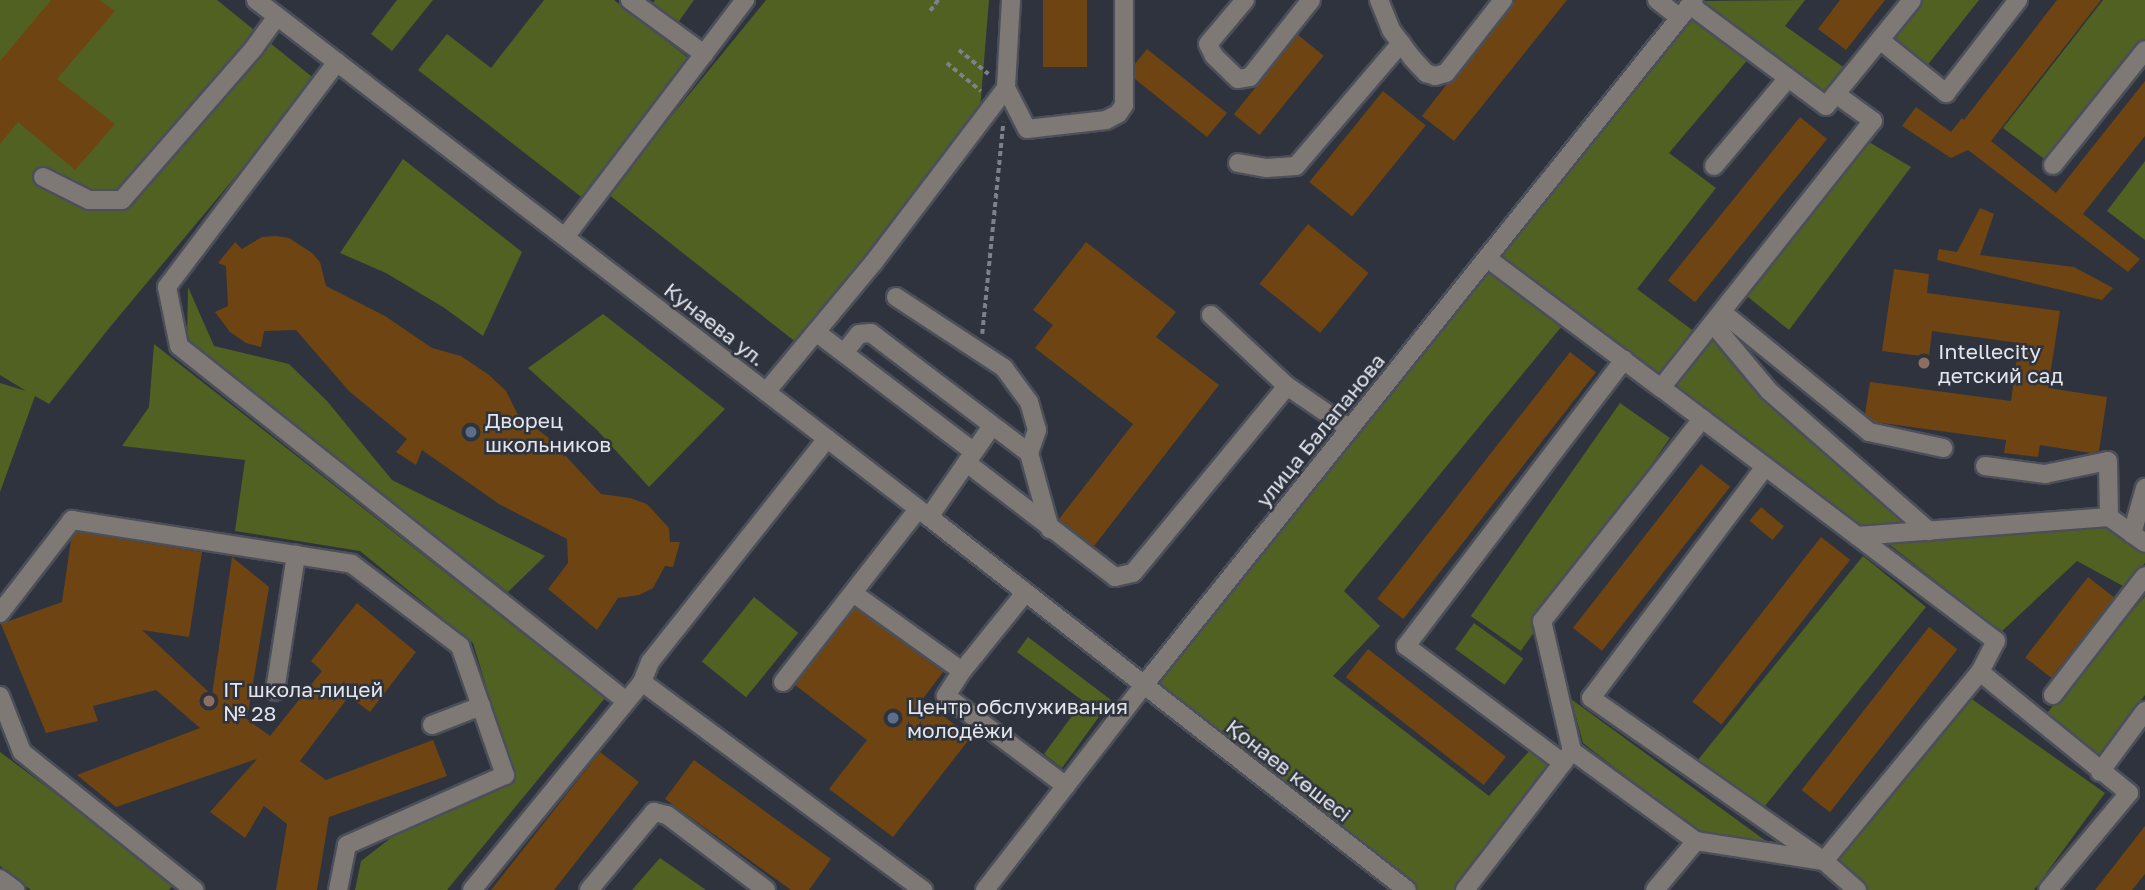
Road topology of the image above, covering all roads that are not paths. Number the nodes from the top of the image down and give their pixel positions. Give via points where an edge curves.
1 (256, 0) edge
2 (745, 0) edge
3 (1012, 0) edge
4 (1124, 0) edge
5 (1245, 0) edge
6 (1311, 0) edge
7 (1379, 0) edge
8 (1503, 0) edge
9 (1657, 0) edge
10 (1912, 0) edge
11 (2018, 0) edge
12 (633, 1) edge
13 (1688, 8) edge
14 (277, 16) junction
15 (1880, 40) junction
16 (1401, 43) junction
17 (2145, 50) edge
18 (704, 54) junction
19 (337, 62) junction
20 (1788, 78) junction
21 (1006, 89) junction
22 (1836, 94) junction
23 (1238, 163) dead end
24 (1714, 166) dead end
25 (2053, 166) dead end
26 (43, 177) dead end
27 (565, 237) junction
28 (1487, 258) junction
29 (897, 297) dead end
30 (1210, 315) dead end
31 (1718, 318) junction
32 (816, 332) junction
33 (844, 353) junction
34 (1624, 360) junction
35 (1287, 386) junction
36 (1661, 388) junction
37 (766, 392) junction
38 (1702, 419) junction
39 (992, 426) junction
40 (1350, 429) junction
41 (827, 439) junction
42 (1943, 448) dead end
43 (1029, 453) junction
44 (971, 457) junction
45 (1985, 466) dead end
46 (1765, 467) junction
47 (2145, 488) edge
48 (924, 513) junction
49 (2109, 517) junction
50 (1050, 529) junction
51 (1929, 531) junction
52 (1857, 536) junction
53 (2139, 539) edge
54 (296, 555) junction
55 (2145, 576) edge
56 (853, 593) junction
57 (1025, 593) junction
58 (0, 613) edge
59 (962, 671) junction
60 (1980, 672) junction
61 (642, 681) junction
62 (783, 682) dead end
63 (1144, 685) junction
64 (275, 691) dead end
65 (2053, 695) dead end
66 (0, 696) edge
67 (626, 701) junction
68 (481, 706) junction
69 (2145, 711) edge
70 (432, 725) dead end
71 (1568, 757) junction
72 (2100, 772) junction
73 (1066, 786) junction
74 (1696, 841) junction
75 (1825, 861) junction
76 (0, 878) edge
77 (186, 888) edge
78 (15, 890) edge
79 (338, 890) edge
80 (472, 890) edge
81 (589, 890) edge
82 (766, 890) edge
83 (922, 890) edge
84 (985, 890) edge
85 (1407, 890) edge
86 (1465, 890) edge
87 (1655, 890) edge
88 (1857, 890) edge
89 (2048, 890) edge

1 - 14 street, Кунаева ул.
2 - 18 street
3 - 21 street
4 - 21 street via 1124,105 1118,114 1106,120 1027,129
5 - 6 street via 1208,44 1238,79 1250,78
7 - 16 street
8 - 16 street via 1446,73 1426,73
9 - 13 street
10 - 15 street
11 - 15 street via 1946,93
12 - 18 street
13 - 20 street
13 - 28 street, улица Балапанова
14 - 19 street, Кунаева ул.
14 - 26 street via 122,200 89,200
15 - 22 street
16 - 23 street via 1296,166
17 - 25 street
18 - 27 street
19 - 27 street, Кунаева ул.
19 - 67 street via 167,287 179,346
20 - 22 street via 1826,106
20 - 24 street
21 - 32 street
22 - 31 street via 1873,121
27 - 37 street, Кунаева ул.
28 - 34 street
28 - 40 street, улица Балапанова
29 - 43 street via 1004,368 1029,402 1037,430
30 - 35 street
31 - 36 street
31 - 42 street via 1869,432
31 - 51 street via 1769,391
32 - 33 street
32 - 37 street
33 - 39 street via 859,334 871,333
33 - 44 street
34 - 36 street
34 - 71 street via 1406,646
35 - 40 street
35 - 50 street via 1133,573 1115,577
36 - 38 street
37 - 41 street, Кунаева ул.
38 - 46 street
38 - 71 street via 1542,621
39 - 43 street
39 - 44 street
40 - 63 street, улица Балапанова
41 - 48 street, Кунаева ул.
41 - 61 street via 650,662
43 - 50 street
44 - 48 street
44 - 50 street
45 - 49 street via 2045,474 2108,461
46 - 52 street
46 - 75 street via 1591,698
47 - 53 street
48 - 56 street
48 - 57 street, Кунаева ул.
49 - 51 street
49 - 53 street
51 - 52 street
52 - 60 street via 1996,640
54 - 58 street via 72,520
54 - 64 street
54 - 68 street via 352,564 460,646
55 - 65 street
56 - 59 street
56 - 62 street
57 - 59 street
57 - 63 street, Кунаева ул.
59 - 73 street via 946,696
60 - 72 street
60 - 75 street
61 - 67 street
61 - 83 street
63 - 73 street, улица Балапанова
63 - 85 street, Қонаев көшесі
66 - 77 street via 22,752
67 - 80 street
68 - 70 street
68 - 79 street via 505,775 347,845
69 - 72 street
71 - 74 street
71 - 86 street
72 - 89 street via 2129,793
73 - 84 street, улица Балапанова
74 - 75 street
74 - 87 street
75 - 88 street
76 - 78 street
81 - 82 street via 654,812 667,815

